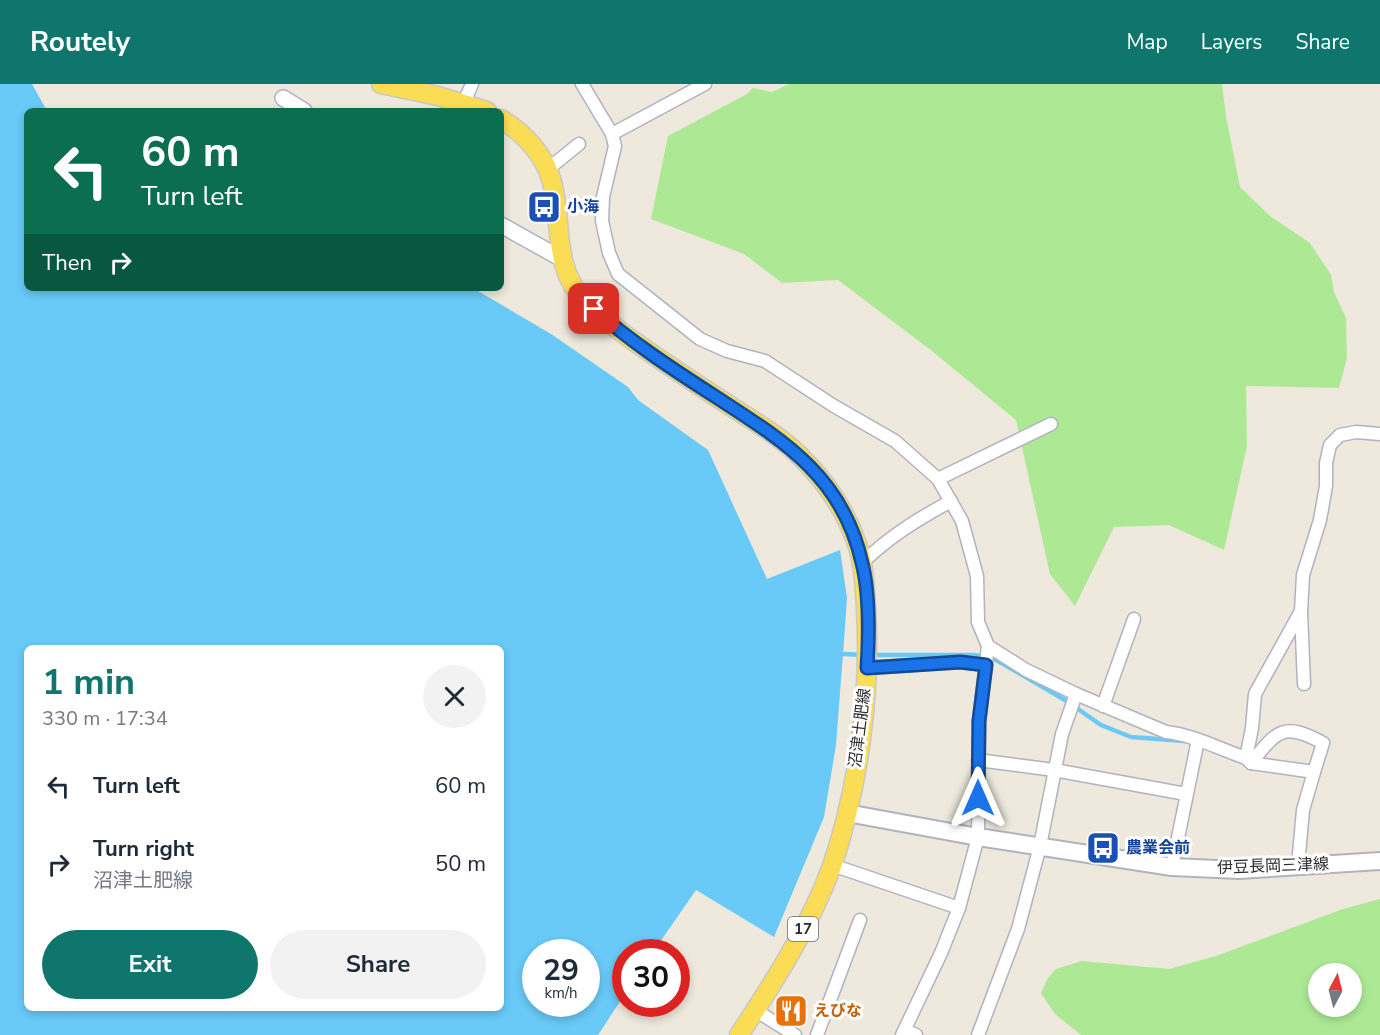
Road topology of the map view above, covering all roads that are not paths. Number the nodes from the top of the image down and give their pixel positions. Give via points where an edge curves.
1 (381, 84) edge
2 (472, 84) edge
3 (705, 84) edge
4 (587, 86) edge
5 (283, 98) dead end
6 (464, 102) junction
7 (299, 108) edge
8 (479, 108) edge
9 (504, 121) edge
10 (612, 134) junction
11 (579, 144) dead end
12 (548, 169) junction
13 (504, 227) edge
14 (562, 259) junction
15 (1051, 424) dead end
16 (1380, 434) edge
17 (938, 480) junction
18 (951, 501) junction
19 (862, 563) junction
20 (1301, 611) junction
21 (1134, 619) dead end
22 (988, 646) junction
23 (986, 665) junction
24 (867, 668) junction
25 (1304, 684) dead end
26 (1076, 694) junction
27 (1103, 706) junction
28 (1198, 740) junction
29 (978, 760) junction
30 (1249, 760) junction
31 (1054, 770) junction
32 (1314, 772) junction
33 (1186, 794) junction
34 (847, 813) junction
35 (978, 837) junction
36 (1040, 846) junction
37 (1380, 861) edge
38 (832, 866) junction
39 (1298, 866) junction
40 (1172, 867) junction
41 (959, 908) junction
42 (860, 920) dead end
43 (755, 1010) junction
44 (908, 1033) edge
45 (739, 1035) edge
46 (795, 1035) edge
47 (817, 1035) edge
48 (978, 1035) edge

1 - 6 main road
2 - 6 street
3 - 10 street
4 - 10 street
5 - 7 street
6 - 8 main road
9 - 12 main road, 沼津土肥線 / 17 via 527,139
10 - 17 street via 615,146 603,197 602,221 618,274 700,339 765,361 895,441
11 - 12 street
12 - 14 main road, 沼津土肥線 / 17
13 - 14 street
14 - 19 main road, 沼津土肥線 / 17 via 572,284 603,318 799,454 846,518
15 - 17 street
16 - 20 street via 1340,435 1330,445 1320,520 1303,575
17 - 18 street
18 - 19 street via 893,536
18 - 22 street via 972,552 978,622
19 - 24 main road, 沼津土肥線 / 17
20 - 25 street
20 - 30 street via 1255,694
21 - 27 street
22 - 23 street
22 - 26 street
23 - 24 street via 960,662
23 - 29 street
24 - 34 main road, 沼津土肥線 / 17 via 859,748
26 - 27 street
26 - 31 street
27 - 28 street via 1166,732
28 - 30 street
28 - 33 street
29 - 31 street
29 - 35 street
30 - 32 street
30 - 32 street via 1279,733 1295,730 1323,743
31 - 33 street
31 - 36 street
32 - 39 street via 1303,810
33 - 40 street
34 - 35 main road, 伊豆長岡三津線
34 - 38 main road, 沼津土肥線 / 17
35 - 36 main road, 伊豆長岡三津線
35 - 41 street
36 - 40 main road, 伊豆長岡三津線
36 - 48 street via 1018,929
37 - 39 main road, 伊豆長岡三津線
38 - 41 street
38 - 43 main road, 沼津土肥線 / 17 via 817,902
39 - 40 main road, 伊豆長岡三津線 via 1239,870
41 - 44 street
42 - 47 street
43 - 45 main road, 沼津土肥線 / 17
43 - 46 street

